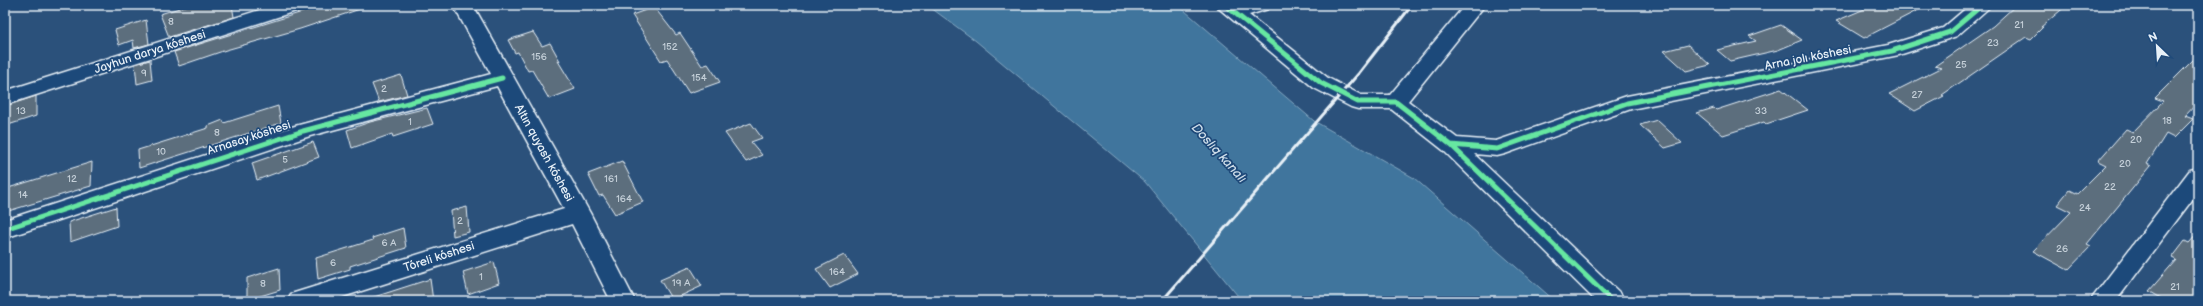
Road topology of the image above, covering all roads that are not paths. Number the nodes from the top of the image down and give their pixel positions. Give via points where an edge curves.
1 (295, 5) edge
2 (464, 5) edge
3 (1261, 5) edge
4 (1475, 5) edge
5 (1982, 5) edge
6 (1231, 9) edge
7 (502, 78) junction
8 (5, 98) edge
9 (1396, 102) junction
10 (1451, 145) junction
11 (2198, 176) edge
12 (578, 213) junction
13 (5, 229) edge
14 (300, 301) edge
15 (623, 301) edge
16 (1612, 301) edge
17 (2102, 301) edge

1 - 8 street, Jayhun darya kóshesi
2 - 7 street, Altın quyash kóshesi
3 - 6 street
4 - 9 street
5 - 10 street, Arna jolı kóshesi via 1950,32 1892,51 1627,103 1497,149
6 - 9 street via 1321,83 1358,102
7 - 12 street, Altın quyash kóshesi
7 - 13 street, Arnasay kóshesi via 303,131
9 - 10 street
10 - 16 street
11 - 17 street
12 - 14 street, Tóreli kóshesi
12 - 15 street, Altın quyash kóshesi

